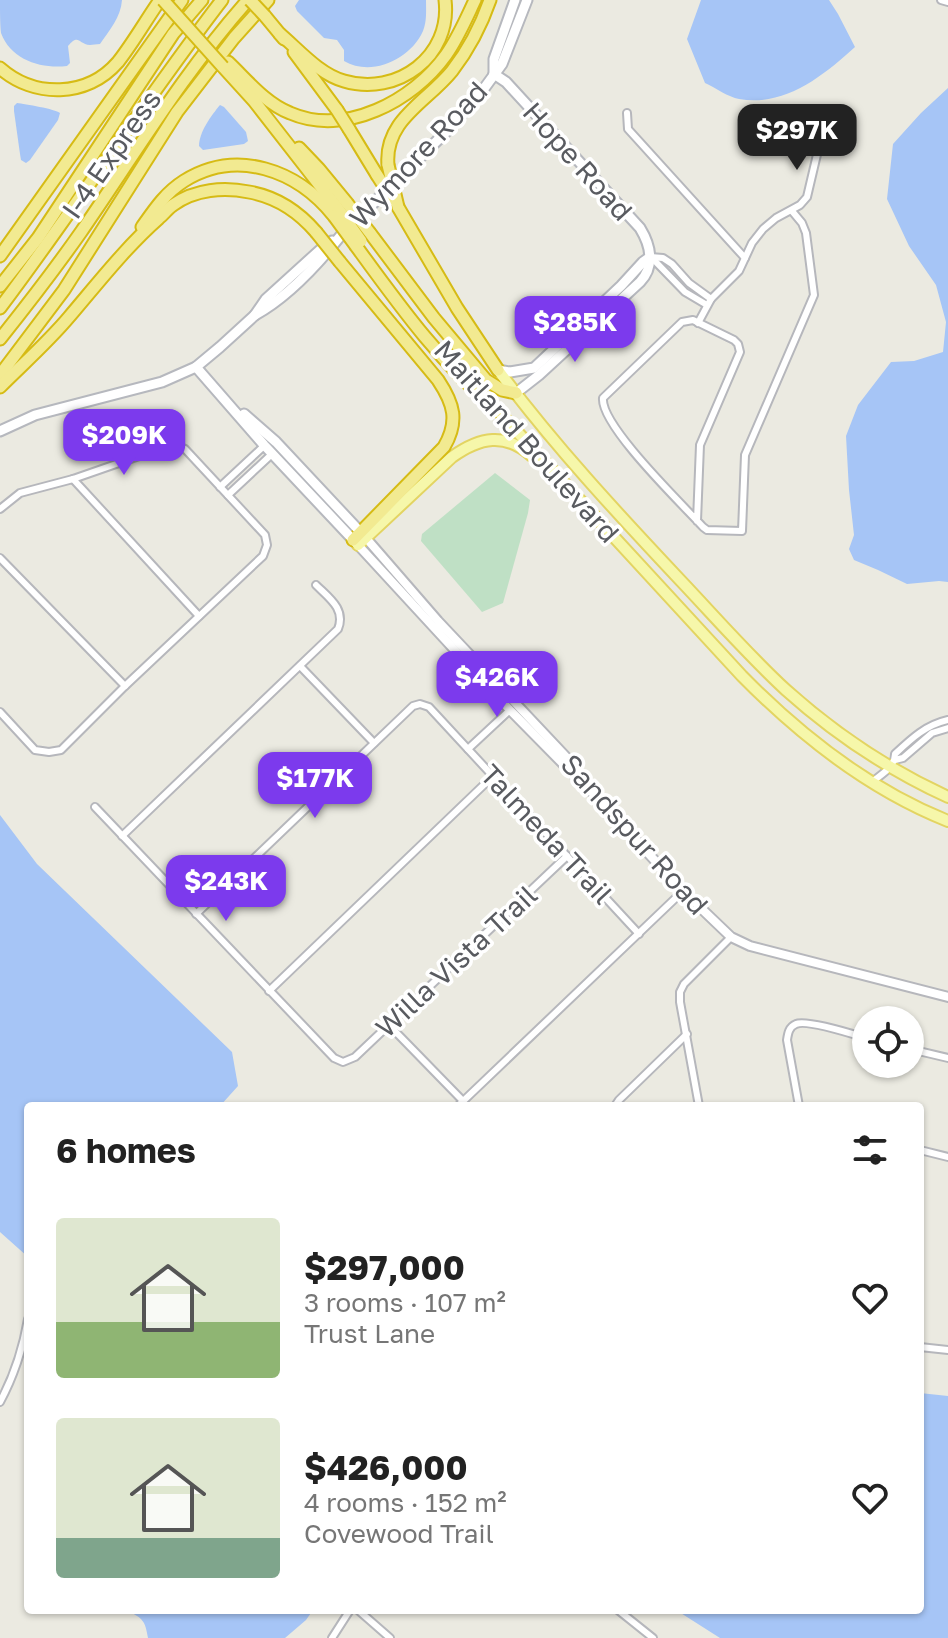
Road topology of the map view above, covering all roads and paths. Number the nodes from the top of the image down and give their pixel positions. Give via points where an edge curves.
1 (162, 0) edge
2 (182, 0) edge
3 (202, 0) edge
4 (222, 0) edge
5 (249, 0) edge
6 (268, 0) edge
7 (445, 0) edge
8 (475, 0) edge
9 (490, 0) edge
10 (515, 0) edge
11 (527, 0) edge
12 (941, 0) edge
13 (948, 2) edge
14 (280, 34) junction
15 (225, 65) junction
16 (0, 68) edge
17 (494, 74) junction
18 (627, 113) dead end
19 (819, 146) dead end
20 (398, 207) junction
21 (340, 210) junction
22 (792, 211) junction
23 (362, 240) junction
24 (128, 248) junction
25 (0, 256) edge
26 (651, 257) junction
27 (745, 258) junction
28 (0, 286) edge
29 (709, 302) junction
30 (0, 308) edge
31 (698, 323) junction
32 (0, 339) edge
33 (196, 367) junction
34 (498, 370) junction
35 (0, 375) edge
36 (0, 387) edge
37 (220, 393) junction
38 (516, 393) junction
39 (498, 411) joint
40 (0, 431) edge
41 (276, 442) junction
42 (264, 445) junction
43 (272, 454) junction
44 (246, 462) junction
45 (255, 470) junction
46 (73, 479) junction
47 (220, 487) junction
48 (228, 495) junction
49 (0, 509) edge
50 (588, 509) junction
51 (697, 521) junction
52 (360, 539) junction
53 (0, 558) edge
54 (316, 585) dead end
55 (199, 616) junction
56 (300, 666) junction
57 (125, 686) junction
58 (513, 706) junction
59 (0, 712) edge
60 (948, 720) edge
61 (948, 728) edge
62 (374, 743) junction
63 (468, 749) junction
64 (893, 764) junction
65 (493, 776) junction
66 (872, 782) junction
67 (883, 789) junction
68 (948, 797) edge
69 (95, 807) dead end
70 (948, 821) edge
71 (122, 836) junction
72 (567, 856) junction
73 (683, 891) junction
74 (196, 914) junction
75 (639, 934) junction
76 (731, 937) junction
77 (269, 991) junction
78 (948, 997) edge
79 (388, 1024) junction
80 (687, 1034) junction
81 (852, 1034) edge
82 (924, 1052) edge
83 (948, 1058) edge
84 (459, 1102) edge
85 (463, 1102) edge
86 (618, 1102) edge
87 (698, 1102) edge
88 (798, 1102) edge
89 (924, 1151) edge
90 (948, 1157) edge
91 (24, 1342) edge
92 (924, 1347) edge
93 (948, 1350) edge
94 (0, 1402) edge
95 (347, 1614) edge
96 (363, 1614) edge
97 (623, 1614) edge
98 (332, 1638) edge
99 (390, 1638) edge
100 (653, 1638) edge

1 - 15 highway, Maitland Boulevard, bridge
1 - 16 highway via 117,62 85,85 35,88
2 - 25 highway
3 - 28 highway, I-4 Express via 173,34 38,238
4 - 30 highway, I-4 Express
5 - 14 highway, Maitland Boulevard, bridge
5 - 32 highway via 166,105 81,232
6 - 35 highway via 177,112 64,290
7 - 14 highway via 442,32 432,52 417,69 394,81 342,81
8 - 15 highway via 445,56 428,75 377,110 352,118 321,121 289,113
9 - 20 highway, bridge via 481,26 450,74 396,127 388,165
10 - 17 main road, Wymore Road via 494,59
11 - 17 main road, Wymore Road
12 - 13 street
14 - 20 highway, Maitland Boulevard, bridge via 337,110
15 - 21 highway, Maitland Boulevard
17 - 26 main road, Hope Road via 640,228
17 - 33 main road, Wymore Road via 465,112 342,234
18 - 27 street via 628,129
19 - 22 street via 807,197
20 - 34 highway, Maitland Boulevard
21 - 23 highway, Maitland Boulevard, bridge
21 - 24 highway via 276,172 223,167 196,175 173,190
22 - 27 street via 763,229
22 - 51 street via 806,233 814,295 745,455 742,531 707,530
23 - 38 highway via 486,380
23 - 39 highway, Maitland Boulevard via 429,333
24 - 36 highway
24 - 52 highway, bridge via 173,205 199,193 224,189 275,200 316,232 438,380 452,405 450,436
26 - 29 street via 685,292
26 - 34 main road via 534,368
26 - 38 main road via 640,282
27 - 29 street
29 - 31 street
31 - 51 street via 734,340 740,352 700,445
31 - 51 street via 682,322 606,392 602,402 638,457
33 - 37 main road, Sandspur Road
33 - 40 main road, Wymore Road via 162,382 35,415
34 - 38 main road, Maitland Boulevard
37 - 41 main road, Sandspur Road
37 - 42 main road, Sandspur Road
38 - 64 main road, Maitland Boulevard via 593,487 772,676 832,728
39 - 50 main road, Maitland Boulevard
41 - 42 street
41 - 43 street
41 - 52 main road, Sandspur Road
42 - 43 main road, Sandspur Road
42 - 44 street
43 - 45 street
43 - 52 main road, Sandspur Road
44 - 45 street
44 - 47 street
45 - 48 street
46 - 47 street via 175,445
46 - 49 street via 20,493
46 - 55 street
47 - 48 street
48 - 55 street via 265,535 267,545 263,556
50 - 52 main road via 526,451 490,440 452,457
50 - 66 main road, Maitland Boulevard via 765,699
52 - 58 street, Sandspur Road
52 - 58 street, Sandspur Road via 432,625
53 - 57 street
54 - 56 street via 339,609 342,620
55 - 57 street
56 - 62 street
56 - 71 street
57 - 59 street via 61,750 35,750
58 - 63 street
58 - 73 street, Sandspur Road via 569,760 587,787
60 - 64 street via 914,736 895,754
61 - 64 street via 932,733
62 - 63 street, Talmeda Trail via 420,704
62 - 74 street
63 - 65 street, Talmeda Trail
64 - 66 street
64 - 67 street
64 - 68 main road, Maitland Boulevard
65 - 72 street, Talmeda Trail
65 - 77 street
66 - 67 main road, Maitland Boulevard
67 - 70 main road, Maitland Boulevard
69 - 71 street
71 - 74 street
72 - 75 street, Talmeda Trail
72 - 79 street, Willa Vista Trail
73 - 75 street
73 - 76 street, Sandspur Road
74 - 77 street
75 - 85 street
76 - 78 street, Sandspur Road
76 - 80 street via 680,992
77 - 79 street, Willa Vista Trail via 343,1062
79 - 84 street
80 - 86 street
80 - 87 street
81 - 88 street via 805,1022 792,1026 787,1040
82 - 83 street
89 - 90 street
91 - 94 street
92 - 93 street
95 - 98 street
96 - 99 street
97 - 100 street

